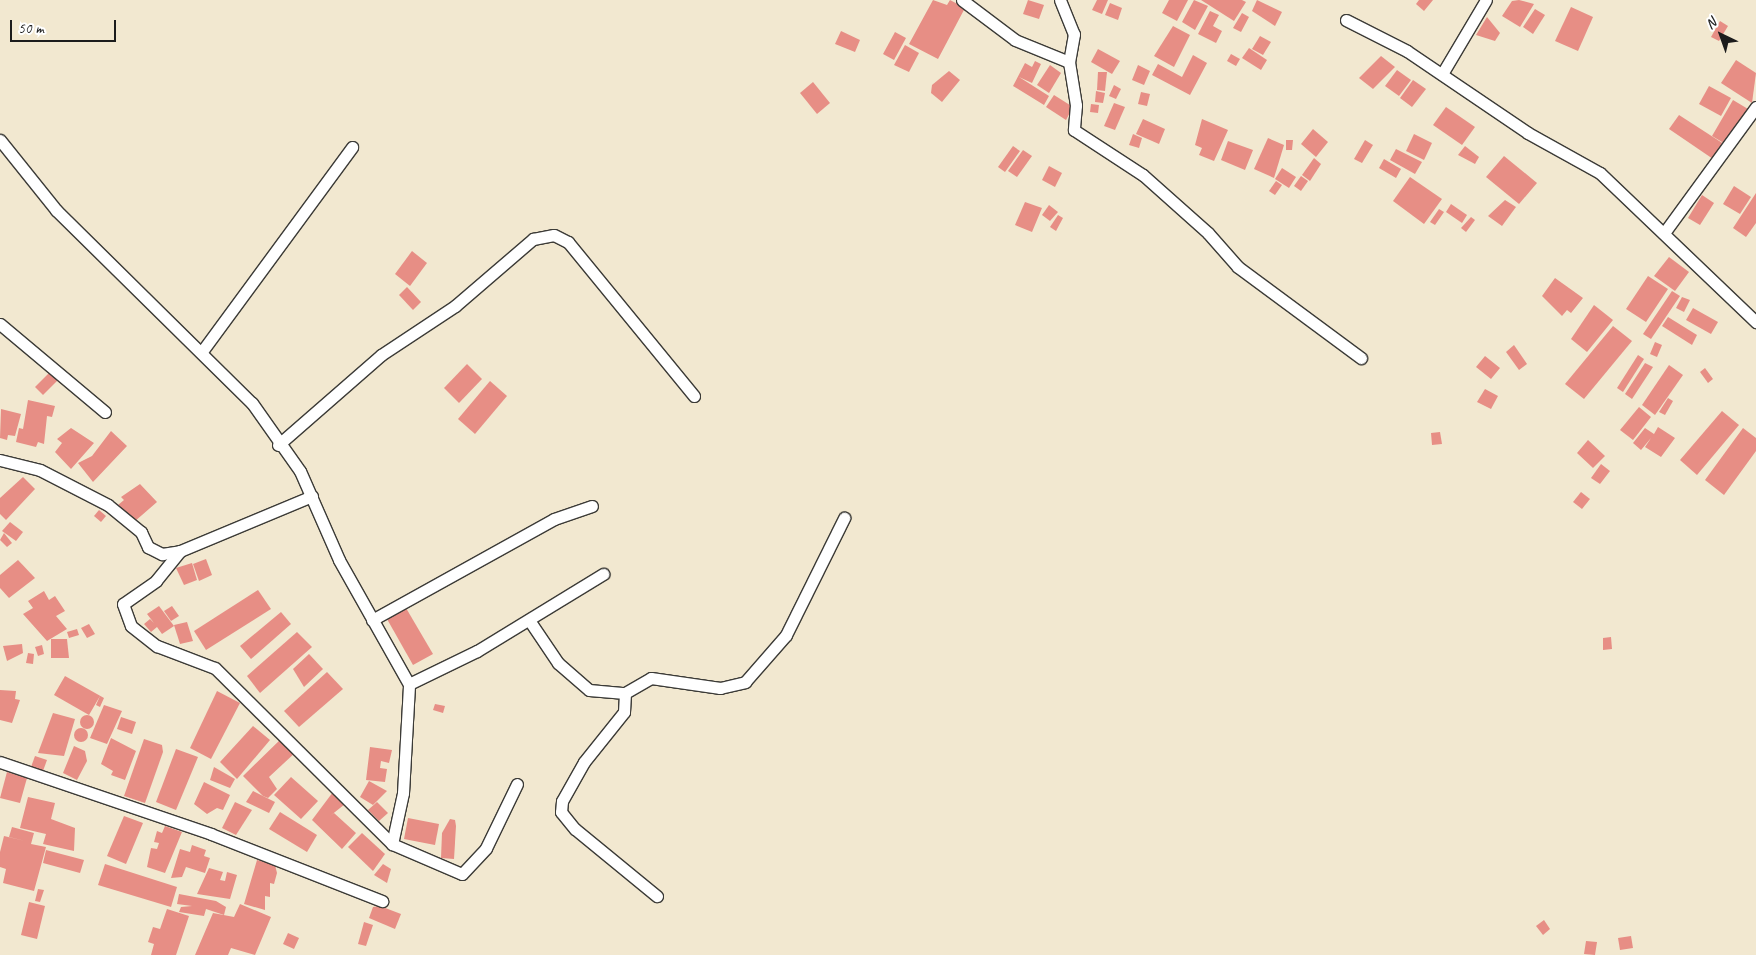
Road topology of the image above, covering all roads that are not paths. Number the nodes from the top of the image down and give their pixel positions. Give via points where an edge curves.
1 (962, 0) edge
2 (1060, 0) edge
3 (1486, 0) edge
4 (1346, 20) dead end
5 (1069, 62) junction
6 (1442, 74) junction
7 (1756, 107) edge
8 (0, 140) edge
9 (352, 147) dead end
10 (1664, 233) junction
11 (1756, 322) edge
12 (0, 324) edge
13 (203, 350) junction
14 (1361, 358) dead end
15 (694, 396) dead end
16 (105, 412) dead end
17 (278, 445) junction
18 (0, 460) edge
19 (312, 496) junction
20 (592, 506) dead end
21 (844, 518) dead end
22 (180, 551) junction
23 (603, 574) dead end
24 (372, 620) junction
25 (529, 620) junction
26 (409, 684) junction
27 (625, 693) junction
28 (0, 762) edge
29 (517, 784) dead end
30 (392, 844) junction
31 (657, 896) dead end
32 (382, 901) dead end

1 - 5 street via 1015,40
2 - 5 street via 1074,34
3 - 6 street
4 - 6 street
5 - 14 street via 1076,105 1074,130 1143,175 1208,233 1238,267
6 - 10 street via 1528,133 1600,173
7 - 10 street
8 - 13 street via 56,210
9 - 13 street
10 - 11 street
12 - 16 street
13 - 17 street via 252,403
15 - 17 street via 568,242 554,235 533,239 455,306 381,355
17 - 19 street via 300,470
18 - 22 street via 40,470 108,504 155,550
19 - 22 street
19 - 24 street via 339,560
20 - 24 street via 554,519
21 - 27 street via 786,635 744,682 720,688 651,678
22 - 30 street via 156,581 123,604 131,626 157,646 215,668
23 - 25 street
24 - 26 street
25 - 26 street
25 - 27 street via 558,662 589,690
26 - 30 street via 403,793
27 - 31 street via 624,712 584,762 562,801 561,812 575,829
28 - 32 street via 211,834
29 - 30 street via 486,848 462,874

